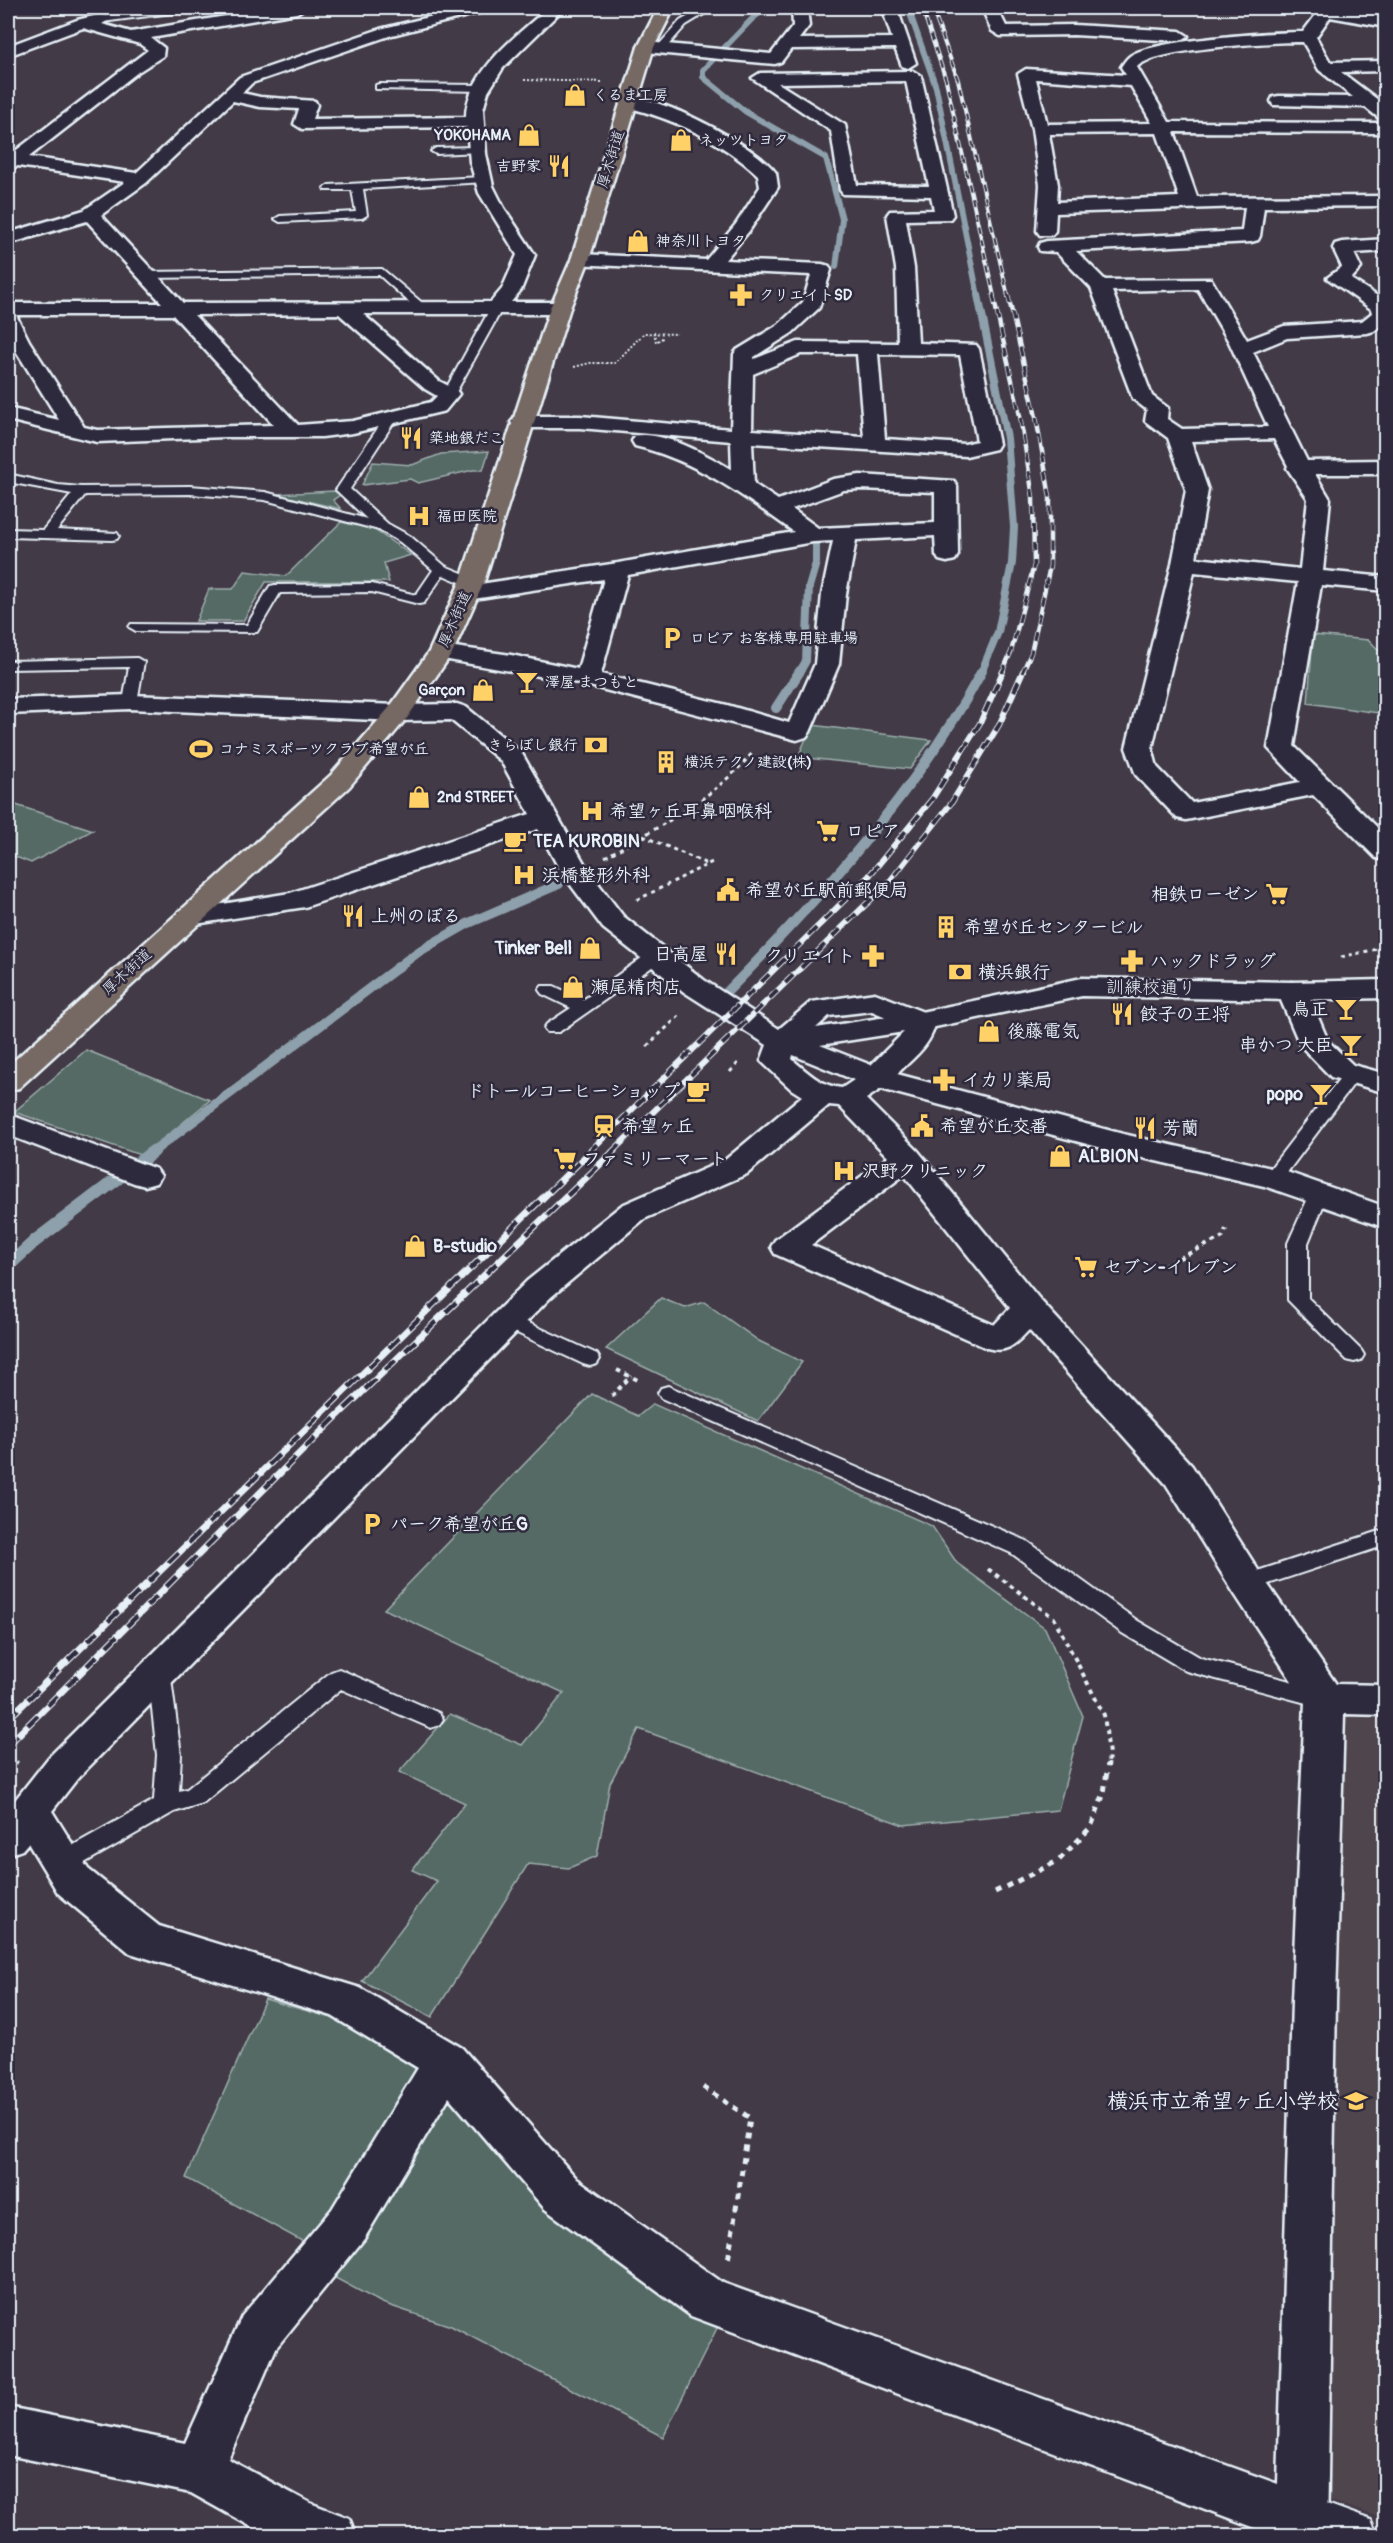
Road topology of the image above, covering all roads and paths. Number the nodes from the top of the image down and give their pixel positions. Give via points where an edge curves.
1 (187, 8) edge
2 (297, 8) edge
3 (482, 8) edge
4 (557, 8) edge
5 (666, 8) edge
6 (709, 8) edge
7 (799, 8) edge
8 (890, 8) edge
9 (990, 8) edge
10 (1326, 10) edge
11 (82, 15) edge
12 (102, 19) joint
13 (1386, 22) edge
14 (128, 37) junction
15 (1308, 37) junction
16 (1255, 40) junction
17 (902, 43) junction
18 (789, 44) junction
19 (1214, 45) junction
20 (654, 47) junction
21 (8, 51) edge
22 (775, 59) junction
23 (1228, 61) dead end
24 (1386, 66) edge
25 (1325, 67) junction
26 (913, 76) junction
27 (759, 78) junction
28 (1136, 81) junction
29 (486, 83) junction
30 (379, 87) dead end
31 (631, 92) junction
32 (228, 95) junction
33 (1279, 101) dead end
34 (1371, 102) junction
35 (1386, 115) edge
36 (475, 122) junction
37 (1386, 128) edge
38 (1040, 129) junction
39 (1164, 129) junction
40 (476, 150) junction
41 (436, 151) dead end
42 (10, 160) edge
43 (140, 178) junction
44 (482, 180) junction
45 (357, 187) junction
46 (329, 188) dead end
47 (940, 191) junction
48 (1386, 201) edge
49 (1190, 202) junction
50 (1255, 203) junction
51 (1047, 208) junction
52 (90, 214) junction
53 (280, 219) dead end
54 (8, 239) edge
55 (1386, 245) edge
56 (1045, 247) junction
57 (580, 260) junction
58 (711, 265) junction
59 (145, 275) junction
60 (1100, 286) junction
61 (1383, 305) edge
62 (560, 308) junction
63 (8, 309) edge
64 (345, 309) junction
65 (423, 309) junction
66 (496, 309) junction
67 (180, 310) junction
68 (8, 317) edge
69 (654, 332) junction
70 (677, 334) dead end
71 (664, 337) dead end
72 (867, 348) junction
73 (908, 348) junction
74 (1242, 349) junction
75 (569, 369) dead end
76 (742, 371) junction
77 (449, 394) junction
78 (8, 414) edge
79 (390, 419) junction
80 (522, 422) junction
81 (291, 430) junction
82 (78, 433) junction
83 (1280, 433) junction
84 (1178, 435) junction
85 (741, 436) junction
86 (567, 439) dead end
87 (875, 446) junction
88 (1386, 467) edge
89 (1298, 468) junction
90 (8, 478) edge
91 (743, 485) junction
92 (81, 491) junction
93 (775, 508) junction
94 (384, 527) junction
95 (946, 529) junction
96 (8, 533) edge
97 (846, 533) junction
98 (46, 535) junction
99 (813, 535) junction
100 (112, 536) dead end
101 (947, 555) dead end
102 (1184, 564) junction
103 (440, 569) junction
104 (618, 570) junction
105 (1311, 577) junction
106 (1386, 584) edge
107 (469, 588) junction
108 (136, 627) dead end
109 (441, 652) junction
110 (8, 665) edge
111 (588, 680) junction
112 (130, 702) junction
113 (8, 707) edge
114 (398, 714) junction
115 (770, 727) junction
116 (797, 732) junction
117 (783, 756) dead end
118 (1319, 786) junction
119 (544, 818) junction
120 (643, 835) junction
121 (1386, 852) edge
122 (714, 861) dead end
123 (707, 864) junction
124 (575, 872) junction
125 (636, 900) dead end
126 (189, 916) junction
127 (1380, 948) dead end
128 (1386, 953) edge
129 (656, 956) junction
130 (1386, 989) edge
131 (548, 990) dead end
132 (1292, 991) junction
133 (584, 1007) junction
134 (689, 1007) dead end
135 (921, 1021) junction
136 (553, 1028) dead end
137 (783, 1041) junction
138 (647, 1047) dead end
139 (1352, 1074) junction
140 (876, 1078) junction
141 (8, 1082) edge
142 (1386, 1084) edge
143 (835, 1096) junction
144 (8, 1124) edge
145 (906, 1158) junction
146 (145, 1176) dead end
147 (1273, 1178) junction
148 (1319, 1194) junction
149 (1386, 1218) edge
150 (1226, 1229) dead end
151 (1163, 1266) dead end
152 (1029, 1309) junction
153 (509, 1321) junction
154 (1354, 1354) dead end
155 (590, 1359) joint
156 (631, 1377) junction
157 (668, 1393) joint
158 (612, 1396) dead end
159 (976, 1528) junction
160 (1386, 1537) edge
161 (1247, 1583) junction
162 (159, 1671) junction
163 (1325, 1699) junction
164 (1386, 1700) edge
165 (431, 1719) dead end
166 (166, 1805) junction
167 (19, 1824) edge
168 (63, 1863) junction
169 (995, 1892) dead end
170 (446, 2062) junction
171 (703, 2087) dead end
172 (721, 2304) junction
173 (8, 2431) edge
174 (198, 2470) junction
175 (1302, 2527) edge
176 (331, 2535) edge
177 (1355, 2535) edge

1 - 12 lane
2 - 14 street
3 - 32 street via 430,19 300,60 246,80
4 - 29 street via 514,45
5 - 20 main road, 厚木街道
6 - 20 lane
7 - 18 street via 801,26
8 - 17 street
9 - 16 street via 1000,31 1074,30
10 - 13 street
10 - 15 street
11 - 12 street
11 - 14 street
11 - 21 street
14 - 42 street via 146,41 157,53
15 - 16 street
15 - 25 street
16 - 19 street
17 - 18 street
17 - 26 street
18 - 22 street
19 - 23 street
19 - 28 street via 1161,50 1136,59 1129,67
20 - 22 street
20 - 31 main road, 厚木街道
22 - 27 street
24 - 25 street
25 - 34 street
26 - 27 street
26 - 47 street
27 - 47 street via 839,129 849,190
28 - 38 street via 1026,74
28 - 39 street
29 - 30 lane
29 - 31 path
29 - 36 street via 475,106
31 - 57 main road, 厚木街道
31 - 58 street via 650,106 734,144 767,173 769,187 743,227
32 - 36 street via 260,102 309,105 302,124
32 - 43 street
33 - 34 street
34 - 35 street
36 - 40 street
37 - 39 street
38 - 39 street
38 - 51 street via 1048,184
39 - 49 street
40 - 41 lane
40 - 44 street
42 - 43 street
43 - 52 street
44 - 45 lane
44 - 66 street via 492,203 526,255 512,290
45 - 46 lane
45 - 53 lane via 362,215
47 - 73 street via 944,215 896,215 905,268
48 - 50 street
49 - 50 street
49 - 51 street
50 - 56 street via 1251,236
51 - 56 street
52 - 54 street
52 - 59 street
55 - 61 street via 1342,248 1352,268 1337,278
56 - 60 street
57 - 58 street
57 - 62 main road, 厚木街道
58 - 76 street via 822,270 812,304 785,329 744,354
59 - 65 lane via 382,272
59 - 67 street
60 - 74 street via 1204,283
60 - 84 street via 1143,399 1158,408 1156,421
61 - 74 street via 1373,332 1284,332
62 - 66 street
62 - 80 main road, 厚木街道
63 - 67 street
64 - 65 street
64 - 67 street
64 - 77 street via 432,385
65 - 66 street
66 - 77 lane
67 - 81 street
68 - 82 street
69 - 70 path
69 - 71 path via 656,342
69 - 75 path via 644,333 615,363 590,363
72 - 73 street
72 - 76 street via 798,348
72 - 87 street
73 - 87 street via 969,349 988,444 966,450
74 - 83 street
76 - 85 street
77 - 79 street via 438,407
78 - 82 street
79 - 81 street via 322,431
79 - 94 lane via 343,490
80 - 85 street via 580,422
80 - 107 main road, 厚木街道
81 - 82 street via 97,436
83 - 84 street
83 - 89 street
84 - 102 street via 1197,490
85 - 87 street
85 - 91 street
86 - 91 street via 624,439 662,445
88 - 89 street
89 - 105 street via 1319,499
90 - 92 lane
91 - 93 street
92 - 94 lane via 190,490 266,496
92 - 98 lane
93 - 95 street via 841,484 946,486
93 - 99 street
94 - 103 lane via 405,538
95 - 97 street
95 - 101 street
96 - 98 lane
97 - 99 street
97 - 116 street via 834,594 827,664
98 - 100 lane
99 - 104 street
102 - 105 street
102 - 118 street via 1139,748 1145,769 1186,812
103 - 107 lane
103 - 108 lane via 419,600 372,588 275,589 252,629
104 - 107 street
104 - 111 street
105 - 106 street
105 - 118 street via 1281,748
107 - 109 main road, 厚木街道
109 - 111 street via 532,665
109 - 114 main road, 厚木街道
110 - 112 lane via 137,662
111 - 115 street via 722,711
112 - 113 street
112 - 114 street
114 - 119 street via 457,712 512,757
114 - 126 main road, 厚木街道 via 340,781
115 - 116 street
115 - 120 path via 744,765 686,810
116 - 117 street
118 - 121 street
119 - 124 street
119 - 126 street via 295,901
120 - 123 path
120 - 124 path
122 - 123 path
123 - 125 path
124 - 129 street via 613,922
126 - 141 main road, 厚木街道
127 - 128 path
129 - 133 lane
129 - 137 street via 694,986
130 - 132 street, 訓練校通り
131 - 133 lane
132 - 135 street, 訓練校通り via 1082,987
132 - 139 street via 1315,1045 1342,1071
133 - 136 lane
134 - 138 path
135 - 137 street, 訓練校通り
135 - 140 street via 918,1036
137 - 140 street
137 - 143 street via 776,1061 802,1083
139 - 142 street
139 - 147 lane
140 - 143 street
140 - 147 street via 1121,1143
143 - 145 street
143 - 153 street via 736,1167 633,1212 539,1289
144 - 146 street
145 - 152 street
145 - 152 street via 787,1247 999,1340
147 - 148 street
148 - 149 street
148 - 154 lane via 1298,1243 1298,1300
150 - 151 path via 1223,1237
152 - 161 street via 1179,1474
153 - 155 lane
153 - 162 street
155 - 156 path
156 - 157 path
156 - 158 path
157 - 159 lane
159 - 163 lane via 1019,1547 1130,1627 1194,1665
159 - 169 path via 978,1546 988,1570 1054,1618 1104,1715 1109,1754 1104,1793 1091,1827 1058,1861
160 - 161 lane
161 - 163 street
162 - 166 lane via 169,1755
162 - 167 street via 63,1768
163 - 164 street
163 - 175 street
165 - 166 lane via 339,1678 195,1796
166 - 168 lane
167 - 168 street
168 - 170 street via 73,1881 145,1940 345,2001
170 - 172 street via 561,2193 708,2300
170 - 174 street via 348,2224 259,2332
171 - 172 path via 750,2118
172 - 175 street
173 - 174 street
174 - 176 street via 298,2524
175 - 177 street

